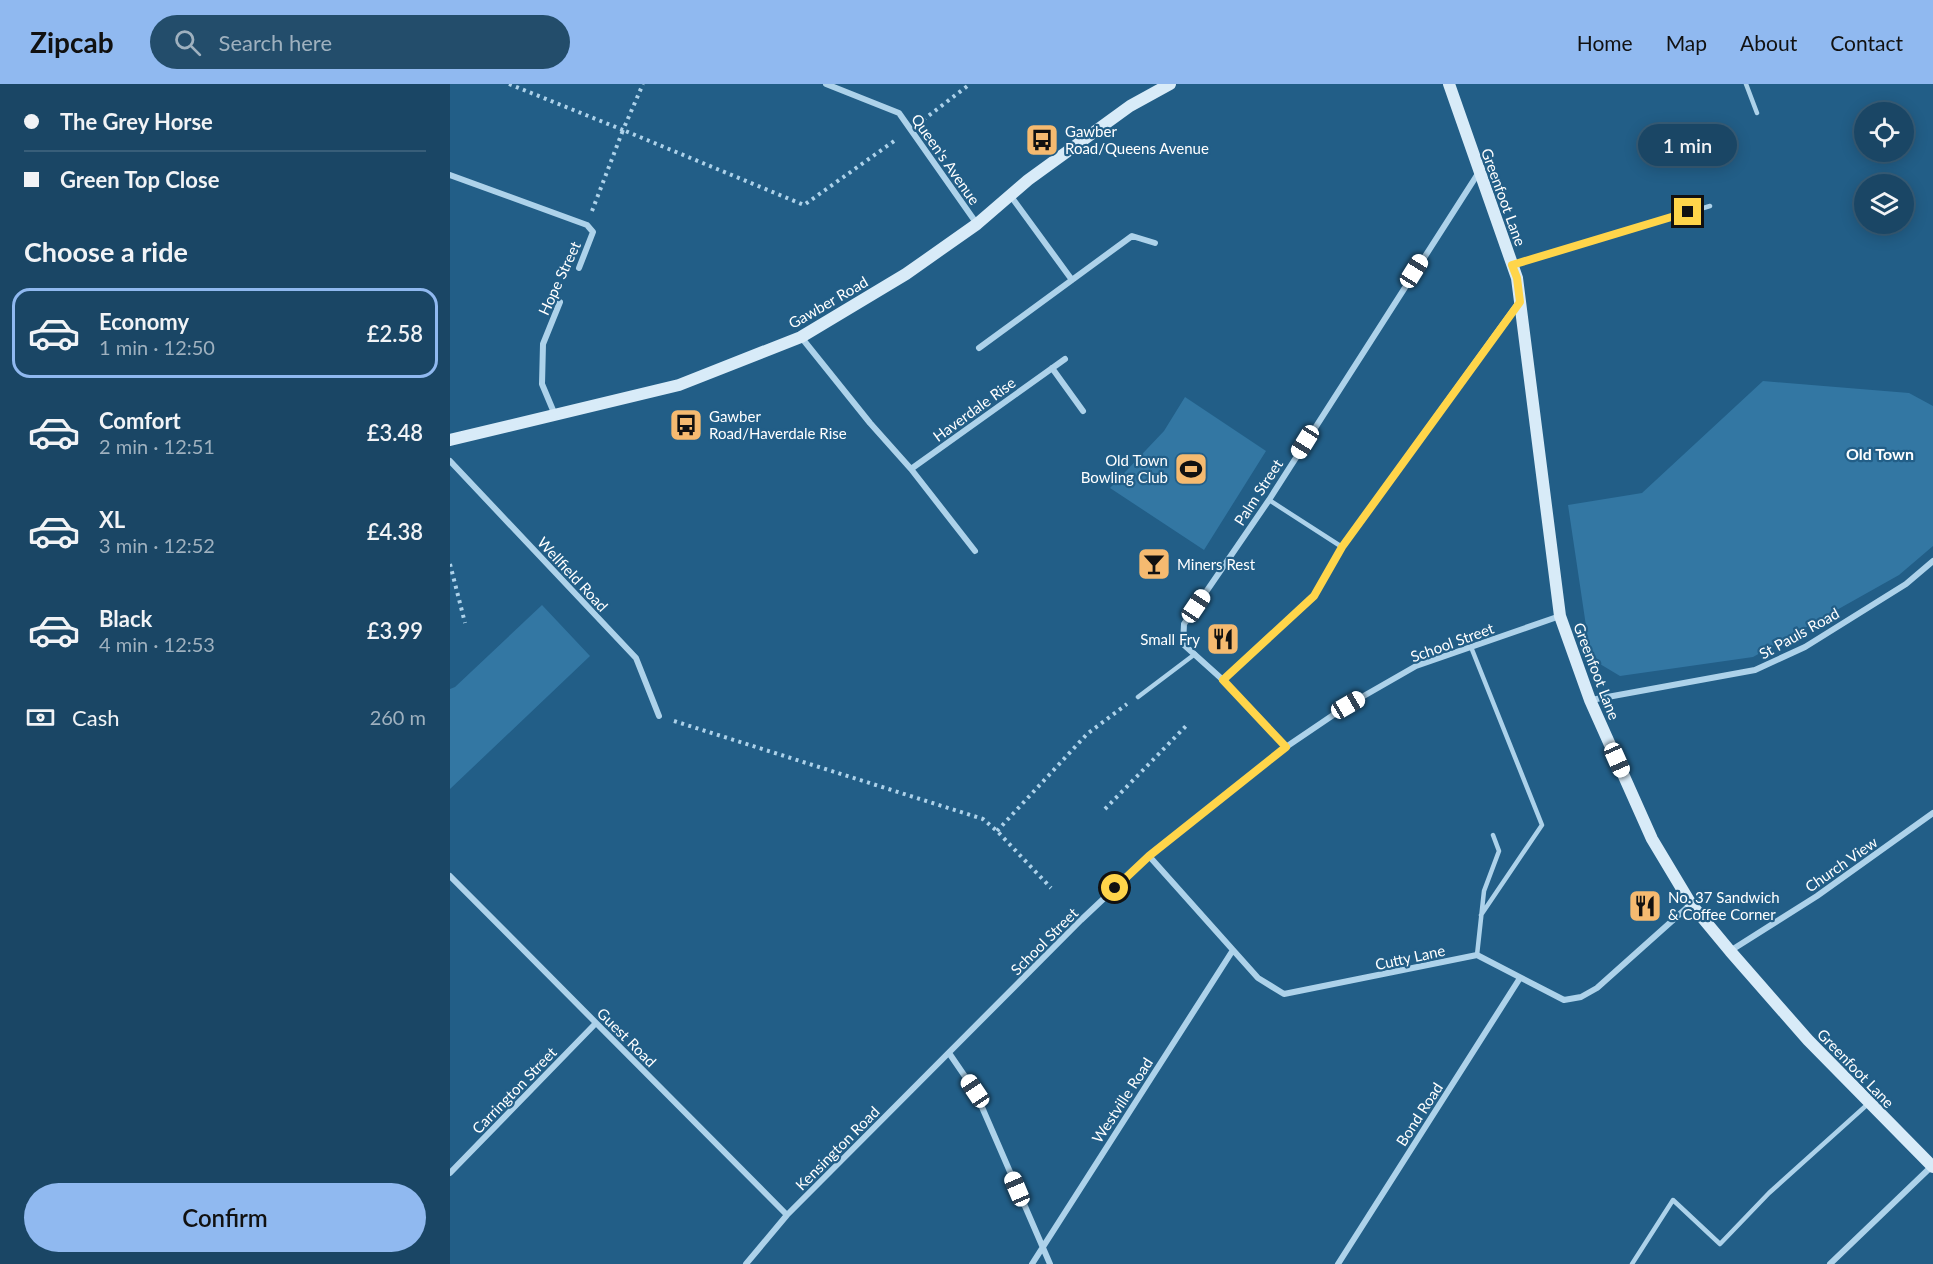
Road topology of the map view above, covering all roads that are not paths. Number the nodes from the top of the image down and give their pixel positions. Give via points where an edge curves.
1 (826, 84) edge
2 (1170, 84) edge
3 (1449, 84) edge
4 (1746, 84) edge
5 (1756, 113) dead end
6 (1479, 172) junction
7 (450, 175) edge
8 (1010, 195) junction
9 (1710, 206) dead end
10 (977, 224) junction
11 (1155, 243) dead end
12 (1512, 265) junction
13 (579, 268) dead end
14 (1072, 280) junction
15 (560, 302) dead end
16 (1520, 302) junction
17 (801, 337) junction
18 (979, 348) dead end
19 (1065, 359) dead end
20 (1052, 368) junction
21 (1083, 411) dead end
22 (555, 414) junction
23 (450, 440) edge
24 (450, 461) edge
25 (911, 469) junction
26 (1269, 500) junction
27 (1342, 547) junction
28 (975, 550) dead end
29 (1933, 561) edge
30 (1560, 616) junction
31 (1471, 647) junction
32 (1195, 654) junction
33 (1223, 680) junction
34 (1137, 697) road end
35 (1590, 700) junction
36 (659, 716) road end
37 (1286, 747) junction
38 (1933, 813) edge
39 (1493, 835) dead end
40 (1149, 856) junction
41 (450, 876) edge
42 (1691, 904) junction
43 (1481, 915) junction
44 (1233, 950) junction
45 (1730, 951) junction
46 (1477, 956) junction
47 (1520, 978) junction
48 (596, 1023) junction
49 (949, 1053) junction
50 (1869, 1103) junction
51 (1933, 1166) edge
52 (450, 1173) edge
53 (787, 1215) junction
54 (1043, 1247) junction
55 (746, 1264) edge
56 (1032, 1264) edge
57 (1050, 1264) edge
58 (1338, 1264) edge
59 (1632, 1264) edge
60 (1830, 1264) edge

1 - 10 street, Queen's Avenue via 899,113
2 - 8 street, Gawber Road via 1130,106
3 - 6 street, Greenfoot Lane
4 - 5 lane
6 - 12 street, Greenfoot Lane
6 - 26 street, Palm Street
7 - 13 street, Hope Street via 587,225 593,232
8 - 10 street, Gawber Road
8 - 14 street
9 - 12 lane
10 - 17 street, Gawber Road via 906,274
11 - 14 street via 1132,236
12 - 16 street, Greenfoot Lane
14 - 18 street
15 - 22 street, Hope Street via 543,344 542,384
16 - 27 street
16 - 30 street, Greenfoot Lane
17 - 22 street, Gawber Road via 679,385
17 - 25 street
19 - 20 street, Haverdale Rise
20 - 21 street
20 - 25 street, Haverdale Rise
22 - 23 street, Gawber Road
24 - 36 street, Wellfield Road via 636,658
25 - 28 street
26 - 27 lane
26 - 32 street, Palm Street via 1184,624 1183,644
27 - 33 street via 1314,596
29 - 35 street, St Pauls Road via 1906,584 1805,647 1755,670
30 - 31 street, School Street
30 - 35 street, Greenfoot Lane
31 - 37 street, School Street via 1416,666
31 - 43 lane via 1542,825
32 - 33 street, Palm Street
32 - 34 lane
33 - 37 street, Palm Street
35 - 42 street, Greenfoot Lane via 1652,838
37 - 40 street, School Street
38 - 45 street, Church View via 1817,896
39 - 43 lane via 1499,851 1484,891
40 - 44 street, Cutty Lane
40 - 49 street, School Street
41 - 48 street, Guest Road
42 - 45 street, Greenfoot Lane
42 - 47 street via 1597,988 1581,997 1563,1000
43 - 46 lane
44 - 46 street, Cutty Lane via 1258,978 1284,994
44 - 54 street, Westville Road
45 - 50 street, Greenfoot Lane
46 - 47 street
47 - 58 street, Bond Road
48 - 52 street, Carrington Street
48 - 53 street, Guest Road
49 - 53 street, Kensington Road
49 - 54 street via 975,1091
50 - 51 street, Greenfoot Lane
50 - 59 lane via 1769,1193 1720,1244 1673,1200
51 - 60 street
53 - 55 street, Kensington Road
54 - 56 street, Westville Road
54 - 57 street

